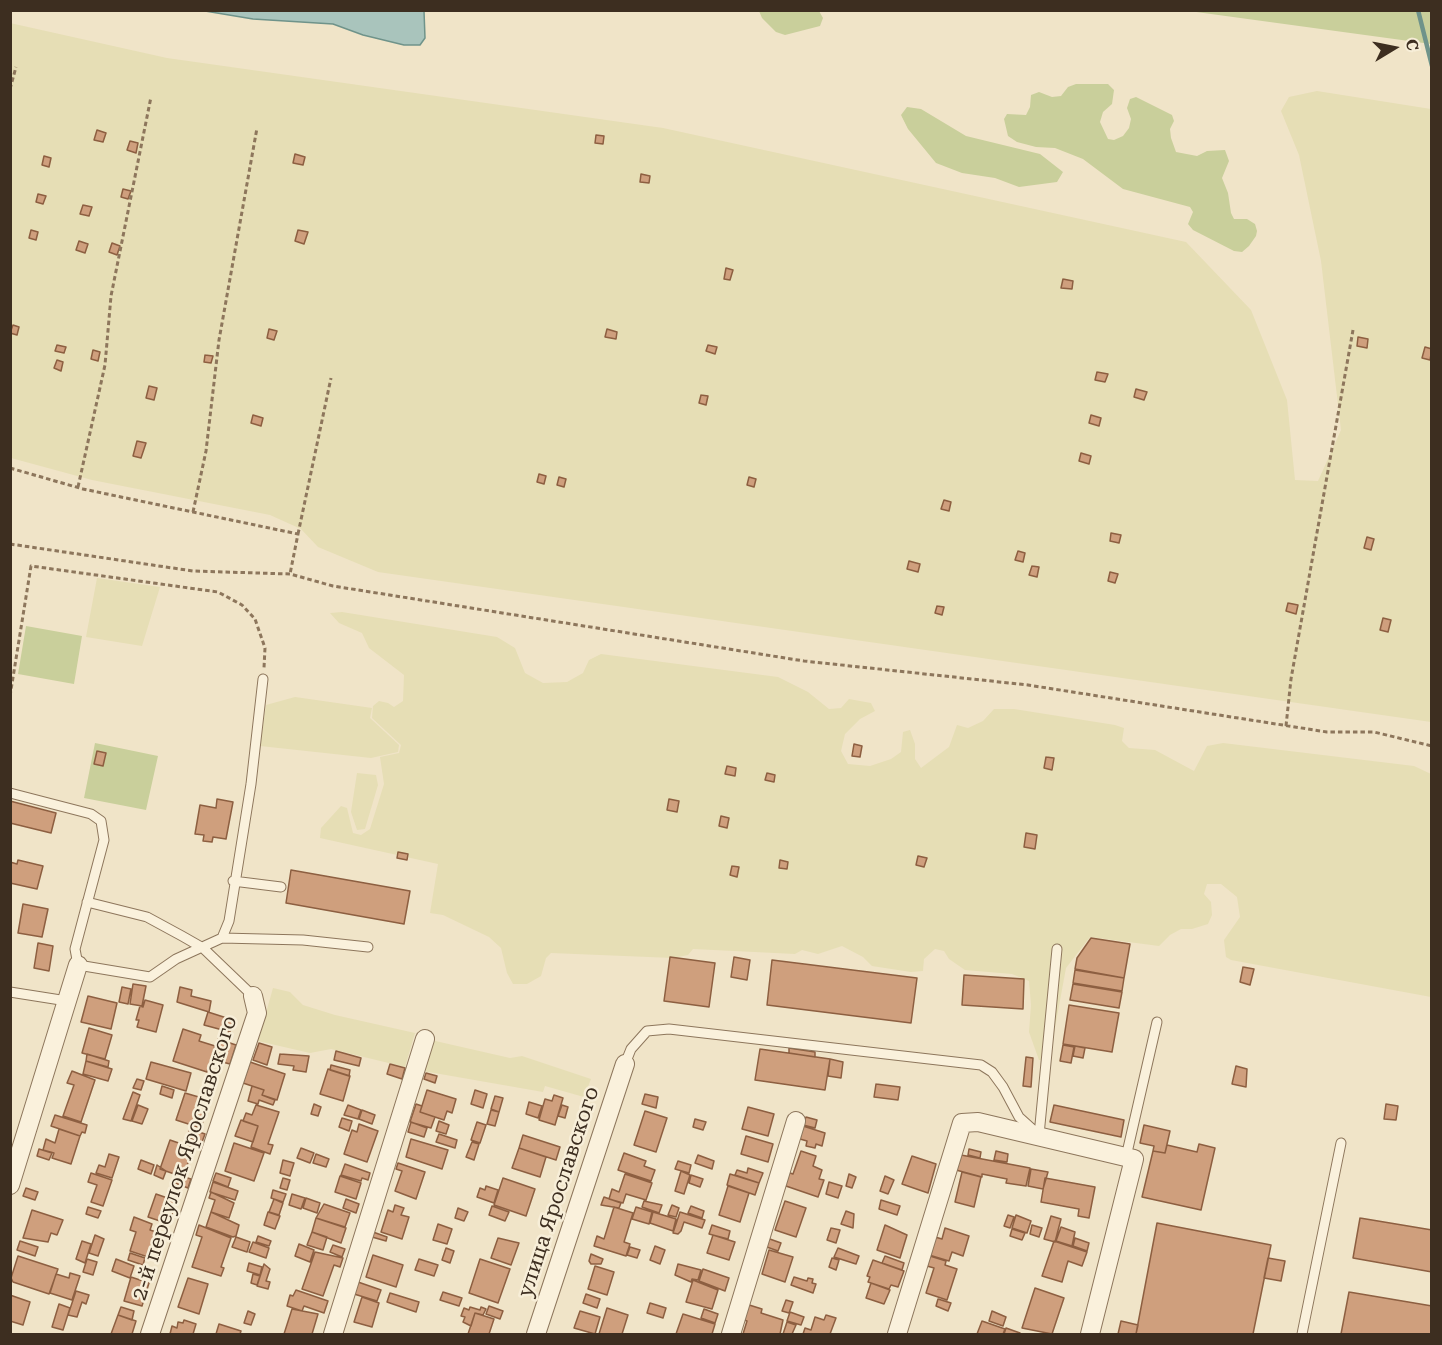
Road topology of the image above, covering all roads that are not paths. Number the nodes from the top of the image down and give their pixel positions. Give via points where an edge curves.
1 (263, 679) road end
2 (10, 793) edge
3 (233, 880) junction
4 (281, 887) dead end
5 (87, 902) junction
6 (222, 938) junction
7 (203, 948) junction
8 (368, 948) dead end
9 (1057, 949) dead end
10 (78, 965) junction
11 (10, 992) edge
12 (253, 996) joint
13 (67, 1001) junction
14 (1157, 1022) dead end
15 (425, 1040) dead end
16 (626, 1064) joint
17 (796, 1121) dead end
18 (1039, 1135) junction
19 (1341, 1143) dead end
20 (1130, 1158) junction
21 (10, 1185) edge
22 (150, 1335) edge
23 (333, 1335) edge
24 (536, 1335) edge
25 (731, 1335) edge
26 (897, 1335) edge
27 (1090, 1335) edge
28 (1302, 1335) edge

1 - 3 lane via 251,784
2 - 5 lane via 91,814 101,821 104,840
3 - 4 lane
3 - 6 lane via 229,921
5 - 7 lane via 147,917
5 - 10 lane via 75,949
6 - 7 lane
6 - 8 lane via 303,940
7 - 10 lane via 176,959 150,977
7 - 12 lane
9 - 18 lane
10 - 13 street
11 - 13 lane
12 - 22 street, 2-й переулок Ярославского via 257,1012
13 - 21 street
14 - 20 lane
15 - 23 street
16 - 18 lane via 631,1048 647,1031 669,1029 981,1065 992,1072 1019,1117
16 - 24 street, улица Ярославского
17 - 25 street
18 - 20 street
18 - 26 street via 978,1122 962,1123
19 - 28 lane
20 - 27 street

